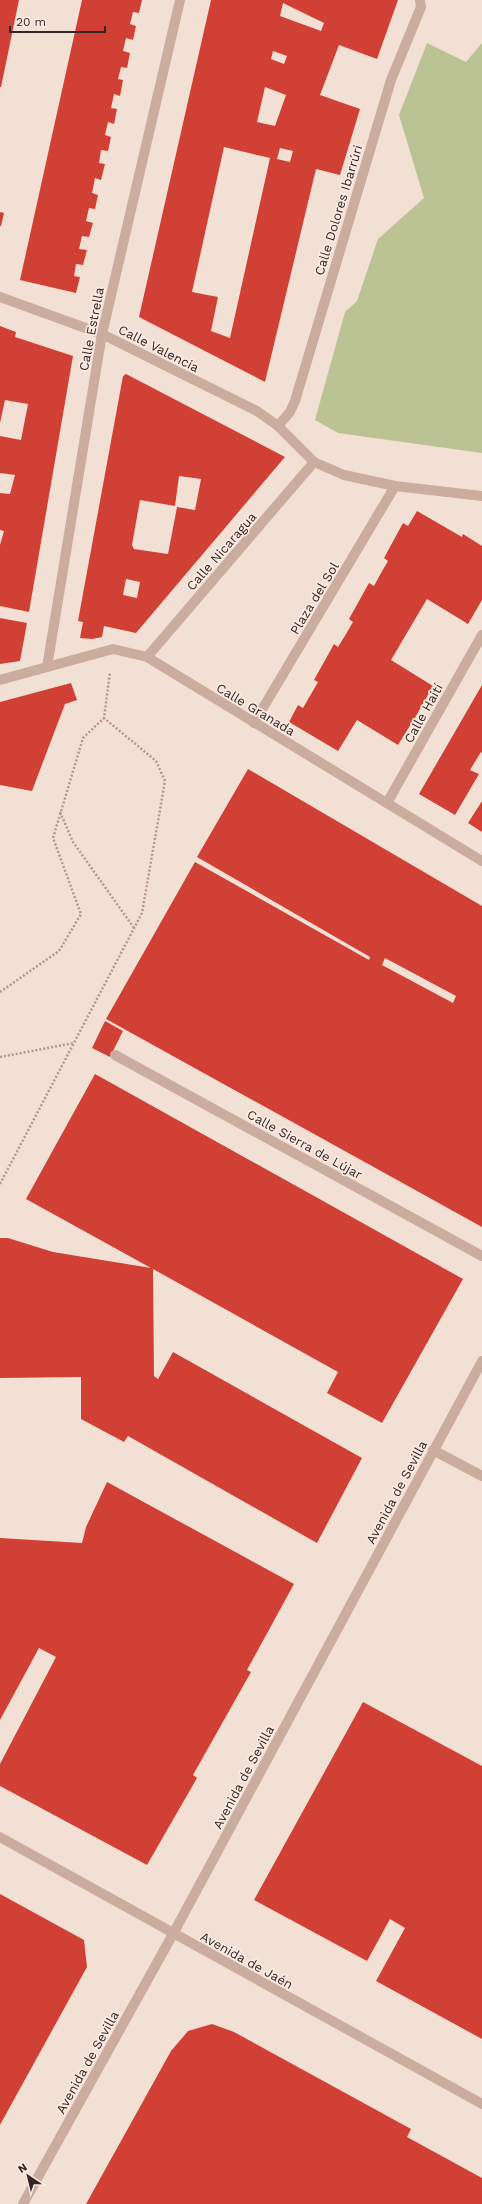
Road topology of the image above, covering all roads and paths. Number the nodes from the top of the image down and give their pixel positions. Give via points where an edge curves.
1 (180, 0) edge
2 (420, 0) edge
3 (0, 297) edge
4 (102, 334) junction
5 (278, 426) junction
6 (314, 462) junction
7 (395, 486) junction
8 (482, 496) edge
9 (482, 635) edge
10 (113, 649) junction
11 (147, 657) junction
12 (47, 667) junction
13 (0, 680) edge
14 (104, 718) junction
15 (254, 723) junction
16 (387, 804) junction
17 (60, 812) junction
18 (482, 861) edge
19 (134, 928) junction
20 (0, 992) edge
21 (74, 1043) junction
22 (115, 1055) dead end
23 (0, 1057) edge
24 (0, 1184) edge
25 (482, 1256) edge
26 (482, 1361) edge
27 (433, 1450) junction
28 (482, 1476) edge
29 (0, 1837) edge
30 (173, 1934) junction
31 (482, 2104) edge
32 (23, 2204) edge

1 - 4 street, Calle Estrella
2 - 5 street, Calle Dolores Ibarrúri via 421,7 391,80 295,401 290,412
3 - 4 street, Calle Valencia
4 - 5 street, Calle Valencia via 256,411
4 - 12 street, Calle Estrella
5 - 6 street, Calle Valencia
6 - 7 street via 344,475
6 - 11 street, Calle Nicaragua
7 - 8 street
7 - 15 street, Plaza del Sol
9 - 16 street, Calle Haití
10 - 11 street, Calle Granada
10 - 12 street, Calle Granada
10 - 14 path
11 - 15 street, Calle Granada
12 - 13 street, Calle Granada
14 - 17 path via 83,738
14 - 19 path via 156,761 165,781 142,913
15 - 16 street, Calle Granada
16 - 18 street, Calle Granada
17 - 19 path via 73,842
17 - 20 path via 53,838 81,914 59,951
19 - 21 path
21 - 23 path
21 - 24 path
22 - 25 street, Calle Sierra de Lújar
26 - 27 street, Avenida de Sevilla
27 - 28 street
27 - 30 street, Avenida de Sevilla
29 - 30 street, Avenida de Jaén
30 - 31 street, Avenida de Jaén
30 - 32 street, Avenida de Sevilla

